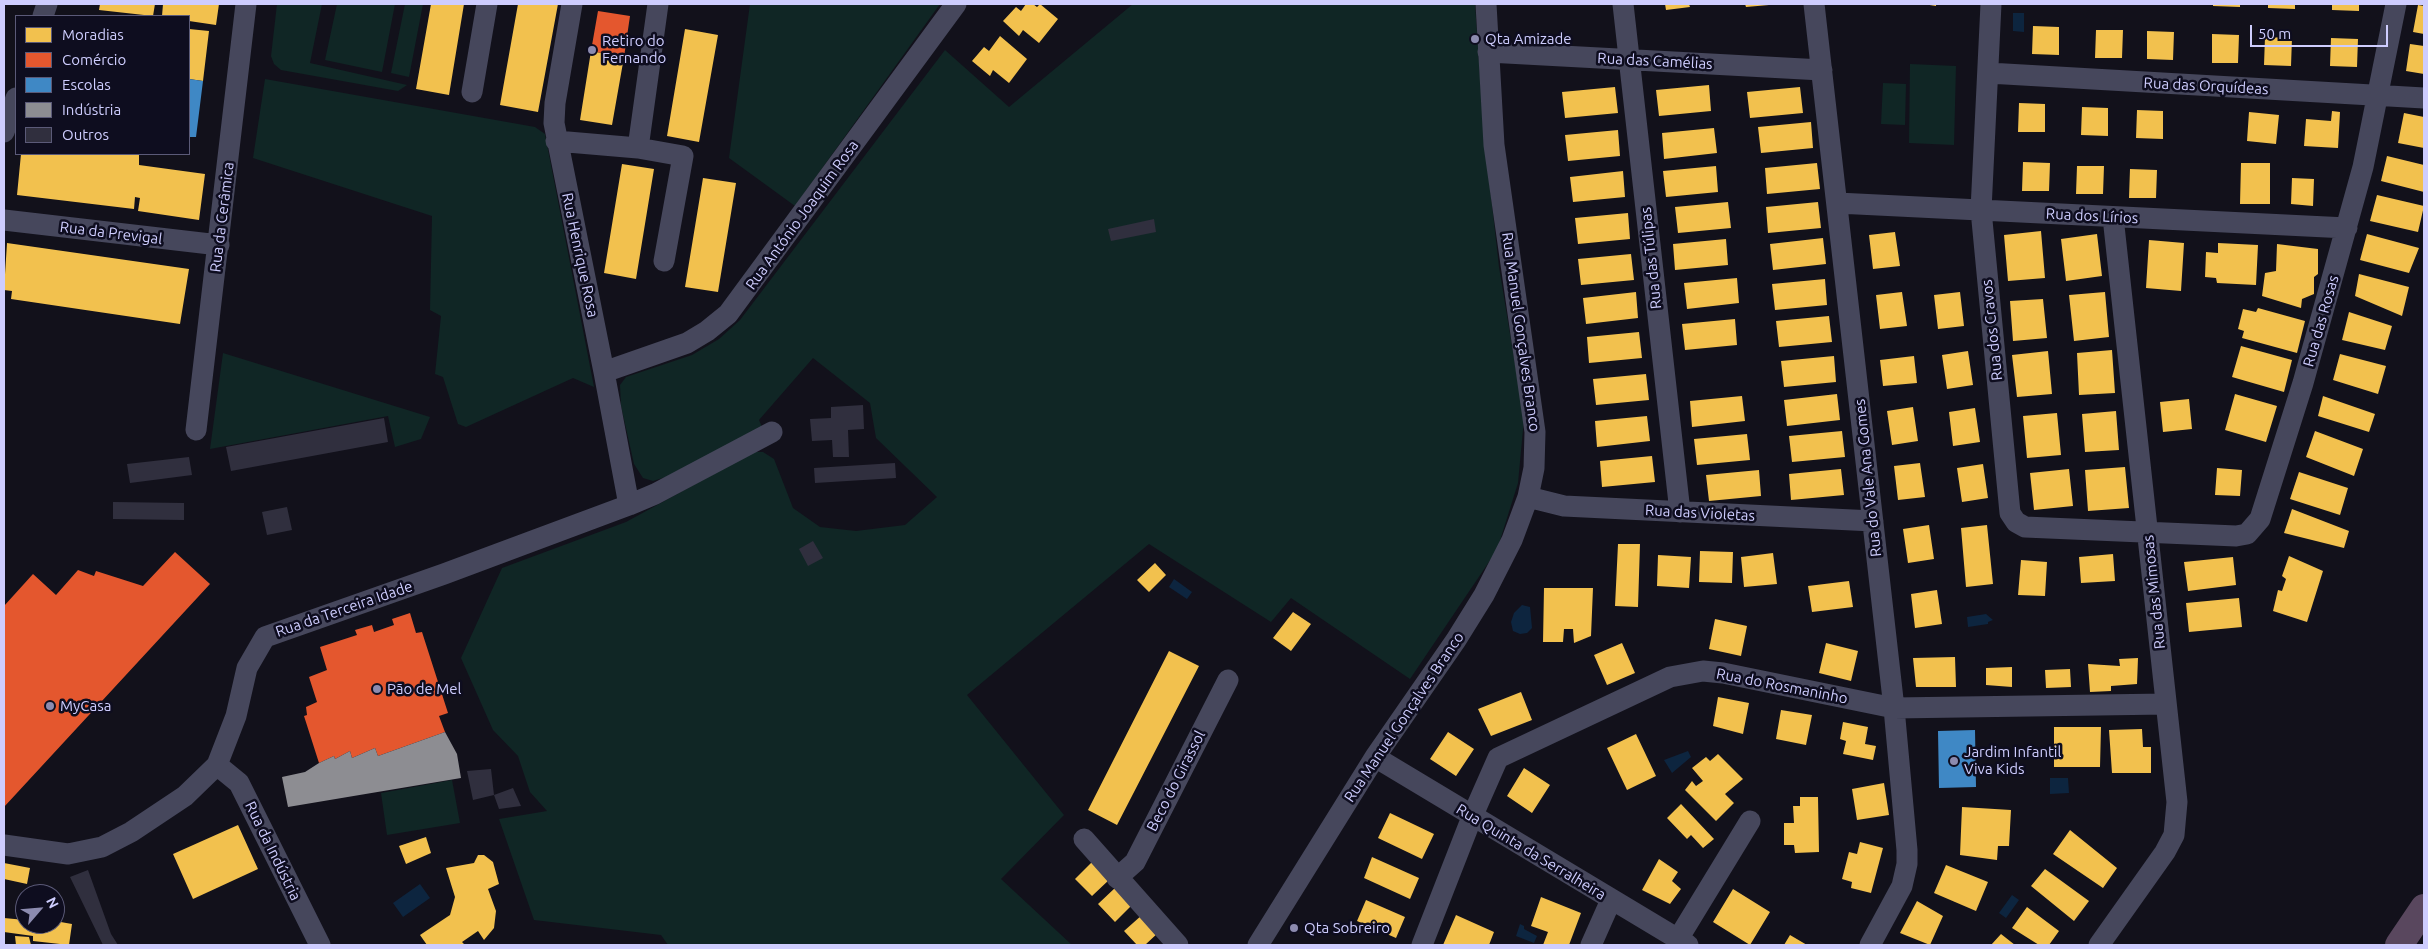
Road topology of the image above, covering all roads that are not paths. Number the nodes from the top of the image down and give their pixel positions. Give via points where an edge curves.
1 (246, 4) edge
2 (487, 4) edge
3 (572, 4) edge
4 (658, 4) edge
5 (956, 4) edge
6 (1486, 4) edge
7 (1623, 4) edge
8 (1814, 4) edge
9 (1991, 4) edge
10 (2396, 4) edge
11 (1488, 52) junction
12 (1629, 60) junction
13 (1822, 70) junction
14 (1988, 73) junction
15 (472, 92) dead end
16 (2378, 96) junction
17 (2424, 98) edge
18 (15, 101) edge
19 (4, 132) edge
20 (556, 141) junction
21 (638, 148) junction
22 (1837, 203) junction
23 (1981, 210) junction
24 (2113, 216) junction
25 (4, 220) edge
26 (2347, 228) junction
27 (218, 245) junction
28 (664, 261) dead end
29 (604, 372) junction
30 (196, 430) dead end
31 (772, 432) dead end
32 (1528, 497) junction
33 (629, 505) junction
34 (1680, 512) junction
35 (1873, 521) junction
36 (2148, 533) junction
37 (1228, 680) dead end
38 (2166, 704) junction
39 (1894, 708) junction
40 (1375, 757) junction
41 (218, 765) junction
42 (1472, 817) junction
43 (1750, 821) dead end
44 (1084, 839) dead end
45 (4, 844) edge
46 (1117, 878) junction
47 (1612, 900) junction
48 (2424, 908) edge
49 (1683, 942) edge
50 (320, 945) edge
51 (1178, 945) edge
52 (1258, 945) edge
53 (1422, 945) edge
54 (1591, 945) edge
55 (1870, 945) edge
56 (2099, 945) edge
57 (2399, 945) edge

1 - 27 street, Rua da Cerâmica
2 - 15 street
3 - 20 street, Rua Henrique Rosa via 555,103
4 - 21 street
5 - 29 street, Rua António Joaquim Rosa via 728,314 687,343
6 - 11 street, Rua Manuel Gonçalves Branco
7 - 12 street, Rua das Túlipas
8 - 13 street, Rua do Vale Ana Gomes
9 - 14 street, Rua dos Cravos
10 - 16 street, Rua das Rosas
11 - 12 street, Rua das Camélias
11 - 32 street, Rua Manuel Gonçalves Branco via 1494,146 1536,432
12 - 13 street, Rua das Camélias
12 - 34 street, Rua das Túlipas
13 - 22 street, Rua do Vale Ana Gomes
14 - 16 street, Rua das Orquídeas
14 - 23 street, Rua dos Cravos
16 - 17 street, Rua das Orquídeas
16 - 26 street, Rua das Rosas
18 - 19 street
20 - 21 street
20 - 29 street, Rua Henrique Rosa
21 - 28 street via 683,156
22 - 23 street, Rua dos Lírios
22 - 35 street, Rua do Vale Ana Gomes
23 - 24 street, Rua dos Lírios
23 - 36 street, Rua dos Cravos via 2010,513 2025,527
24 - 26 street, Rua dos Lírios
24 - 36 street, Rua das Mimosas
25 - 27 street, Rua da Previgal
26 - 36 street, Rua das Rosas via 2260,519 2247,534 2236,536
27 - 30 street, Rua da Cerâmica
29 - 33 street, Rua Henrique Rosa
31 - 33 street, Rua da Terceira Idade
32 - 34 street, Rua das Violetas via 1564,506
32 - 40 street, Rua Manuel Gonçalves Branco via 1512,540 1484,596
33 - 41 street, Rua da Terceira Idade via 265,637 247,668 236,716
34 - 35 street, Rua das Violetas
35 - 39 street, Rua do Vale Ana Gomes
36 - 38 street, Rua das Mimosas
37 - 46 street, Beco do Girassol via 1135,862
38 - 39 street, Rua do Rosmaninho
38 - 56 street, Rua das Mimosas via 2177,802 2174,835 2166,852
39 - 42 street, Rua do Rosmaninho via 1723,674 1687,672 1498,758
39 - 55 street, Rua do Vale Ana Gomes via 1907,864 1902,886
40 - 42 street, Rua Quinta da Serralheira
40 - 52 street, Rua Manuel Gonçalves Branco
41 - 45 street, Rua da Terceira Idade via 185,796 102,847 68,854
41 - 50 street, Rua da Indústria via 239,783
42 - 47 street, Rua Quinta da Serralheira
42 - 53 street, Rua do Rosmaninho
43 - 49 street
44 - 46 street
46 - 51 street
47 - 49 street, Rua Quinta da Serralheira
47 - 54 street
48 - 57 highway

